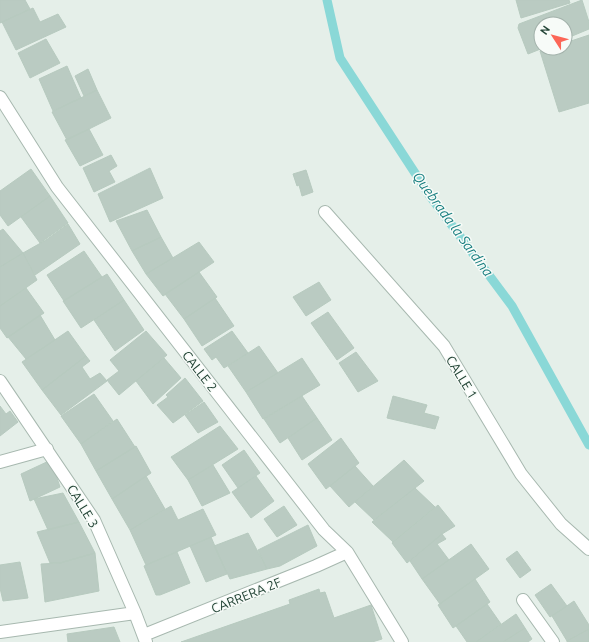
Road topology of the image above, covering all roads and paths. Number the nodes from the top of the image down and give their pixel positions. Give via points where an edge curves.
1 (0, 97) edge
2 (326, 212) dead end
3 (0, 381) edge
4 (47, 449) junction
5 (0, 462) edge
6 (589, 549) edge
7 (347, 552) junction
8 (523, 600) dead end
9 (135, 613) junction
10 (0, 632) edge
11 (145, 639) edge
12 (402, 642) edge
13 (553, 642) edge

1 - 7 street, CALLE 2 via 56,187 324,530
2 - 6 street, CALLE 1 via 444,346 521,474 561,524
3 - 4 street, CALLE 3
4 - 5 street
4 - 9 street, CALLE 3 via 94,520
7 - 11 street, CARRERA 2F
7 - 12 street, CALLE 2
8 - 13 street
9 - 10 street
9 - 11 street, CALLE 3

